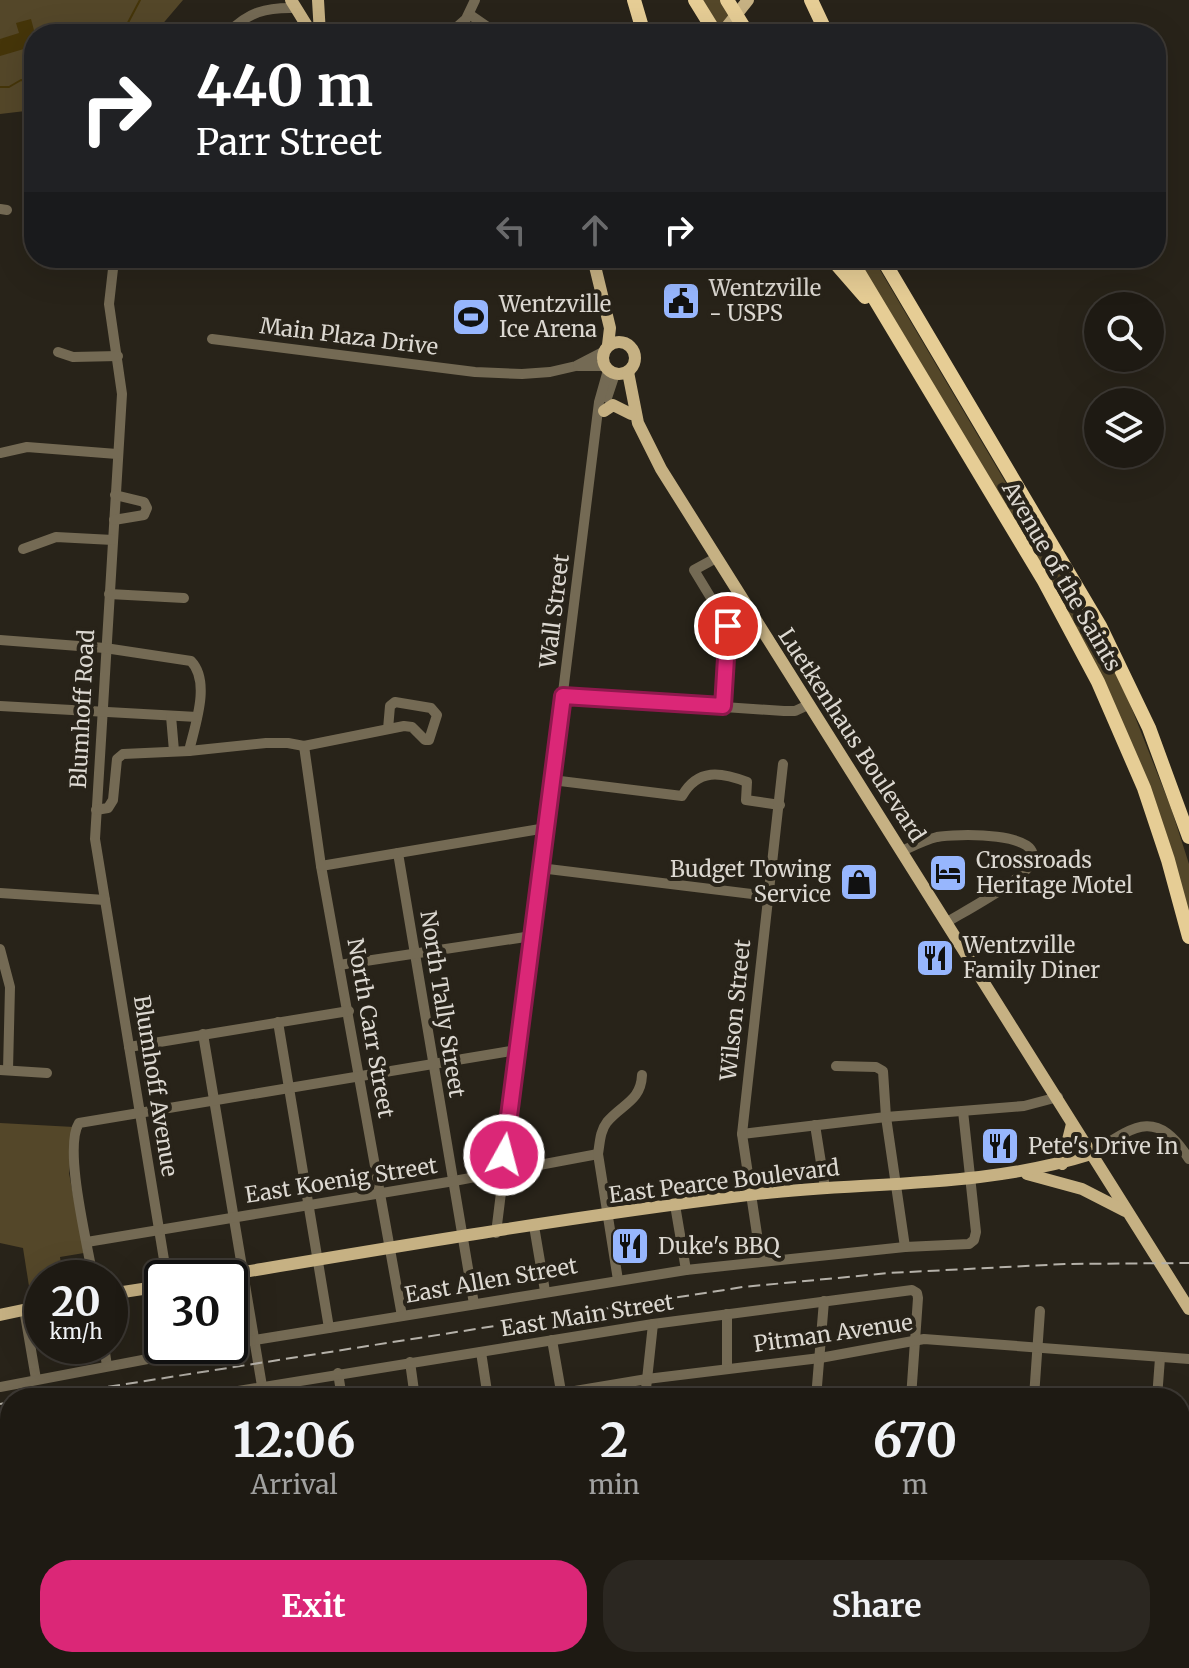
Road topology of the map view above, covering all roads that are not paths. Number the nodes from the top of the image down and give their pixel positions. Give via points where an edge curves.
1 (318, 0) edge
2 (475, 0) edge
3 (634, 0) edge
4 (695, 0) edge
5 (727, 0) edge
6 (748, 0) edge
7 (811, 0) edge
8 (267, 4) edge
9 (293, 4) edge
10 (469, 14) junction
11 (238, 24) edge
12 (306, 24) edge
13 (319, 24) edge
14 (459, 24) edge
15 (484, 24) edge
16 (641, 24) edge
17 (711, 24) edge
18 (727, 24) edge
19 (742, 24) edge
20 (822, 24) edge
21 (596, 268) edge
22 (598, 268) edge
23 (840, 268) edge
24 (856, 268) edge
25 (888, 268) edge
26 (113, 269) dead end
27 (893, 330) junction
28 (212, 339) dead end
29 (624, 342) junction
30 (606, 349) junction
31 (58, 352) dead end
32 (118, 356) junction
33 (576, 366) junction
34 (615, 371) junction
35 (601, 417) junction
36 (635, 419) junction
37 (0, 453) edge
38 (117, 454) junction
39 (115, 495) junction
40 (114, 520) junction
41 (113, 540) junction
42 (23, 549) dead end
43 (716, 558) junction
44 (109, 594) junction
45 (184, 598) dead end
46 (0, 640) edge
47 (105, 648) junction
48 (563, 696) junction
49 (808, 705) junction
50 (0, 706) edge
51 (723, 706) junction
52 (102, 713) junction
53 (171, 716) junction
54 (197, 717) junction
55 (388, 729) junction
56 (304, 746) junction
57 (174, 751) junction
58 (189, 751) junction
59 (783, 764) dead end
60 (552, 780) junction
61 (780, 805) junction
62 (96, 810) junction
63 (546, 828) junction
64 (1189, 837) edge
65 (902, 851) junction
66 (398, 853) junction
67 (321, 866) junction
68 (540, 868) junction
69 (0, 893) edge
70 (768, 896) junction
71 (105, 900) junction
72 (947, 922) junction
73 (532, 936) junction
74 (1189, 937) edge
75 (0, 949) edge
76 (414, 954) junction
77 (339, 965) junction
78 (349, 1011) junction
79 (278, 1022) junction
80 (203, 1034) junction
81 (129, 1047) junction
82 (517, 1050) junction
83 (432, 1064) junction
84 (836, 1066) dead end
85 (4, 1070) edge
86 (47, 1073) dead end
87 (642, 1075) dead end
88 (361, 1076) junction
89 (288, 1088) junction
90 (1058, 1097) junction
91 (214, 1100) junction
92 (963, 1111) junction
93 (139, 1112) junction
94 (886, 1117) junction
95 (1072, 1124) junction
96 (815, 1125) junction
97 (742, 1134) junction
98 (598, 1154) junction
99 (1091, 1154) junction
100 (1189, 1159) edge
101 (1062, 1164) junction
102 (502, 1171) junction
103 (1023, 1173) junction
104 (969, 1177) junction
105 (454, 1181) junction
106 (897, 1183) junction
107 (825, 1188) junction
108 (380, 1193) junction
109 (751, 1195) junction
110 (308, 1205) junction
111 (675, 1205) junction
112 (1127, 1212) junction
113 (608, 1214) junction
114 (233, 1218) junction
115 (534, 1226) junction
116 (159, 1230) junction
117 (496, 1233) junction
118 (463, 1237) junction
119 (87, 1242) junction
120 (905, 1247) junction
121 (390, 1249) junction
122 (90, 1260) edge
123 (164, 1260) edge
124 (240, 1260) edge
125 (317, 1260) junction
126 (761, 1261) junction
127 (686, 1270) junction
128 (248, 1271) edge
129 (618, 1280) junction
130 (545, 1291) junction
131 (824, 1301) junction
132 (474, 1304) junction
133 (24, 1309) edge
134 (248, 1309) edge
135 (1189, 1309) edge
136 (1040, 1311) dead end
137 (727, 1314) junction
138 (0, 1315) edge
139 (402, 1316) junction
140 (653, 1324) junction
141 (329, 1328) junction
142 (253, 1340) junction
143 (552, 1340) junction
144 (248, 1341) edge
145 (916, 1341) junction
146 (1038, 1348) junction
147 (481, 1352) junction
148 (144, 1357) edge
149 (820, 1358) junction
150 (1160, 1358) junction
151 (1189, 1359) edge
152 (410, 1362) junction
153 (33, 1364) edge
154 (107, 1366) joint
155 (727, 1368) junction
156 (338, 1373) junction
157 (36, 1379) junction
158 (647, 1379) junction
159 (262, 1385) junction
160 (0, 1387) edge
161 (247, 1388) edge
162 (262, 1388) edge
163 (340, 1388) edge
164 (414, 1388) edge
165 (486, 1388) edge
166 (561, 1388) edge
167 (602, 1388) edge
168 (646, 1388) edge
169 (817, 1388) edge
170 (912, 1388) edge
171 (1035, 1388) edge
172 (1158, 1388) edge

1 - 13 main road
2 - 10 street
3 - 16 highway
4 - 17 highway
5 - 19 highway
6 - 18 main road
7 - 20 highway
8 - 9 street
8 - 11 street
9 - 12 main road
10 - 14 street
10 - 15 street
21 - 30 main road via 610,328
22 - 29 main road
23 - 27 highway
24 - 27 highway, Avenue of the Saints
25 - 64 highway, Avenue of the Saints via 1100,626 1149,728
26 - 32 street, Blumhoff Road via 109,304
27 - 74 highway, Avenue of the Saints via 1044,581 1098,682 1144,788
28 - 33 street, Main Plaza Drive via 475,372 543,373
29 - 30 main road
29 - 34 main road via 635,352 634,366
30 - 33 street, Main Plaza Drive
30 - 34 main road
31 - 32 street
32 - 38 street, Blumhoff Road via 122,394
33 - 34 street, Main Plaza Drive
34 - 35 street, Wall Street via 599,402
34 - 36 main road, Luetkenhaus Boulevard
35 - 36 main road via 613,405
35 - 48 street, Wall Street
36 - 43 main road, Luetkenhaus Boulevard
37 - 38 street via 27,447
38 - 39 street, Blumhoff Road
39 - 40 street, Blumhoff Road
39 - 40 street via 144,502 147,508 144,515
40 - 41 street, Blumhoff Road
41 - 42 street via 56,537
41 - 44 street, Blumhoff Road
43 - 49 main road, Luetkenhaus Boulevard
43 - 51 street via 694,570 728,626
44 - 45 street
44 - 47 street, Blumhoff Road
46 - 47 street
47 - 52 street, Blumhoff Road
47 - 54 street via 191,661 200,675
48 - 51 street
48 - 60 street, Wall Street
49 - 51 street via 795,711
49 - 65 main road, Luetkenhaus Boulevard
50 - 52 street
52 - 53 street
52 - 62 street, Blumhoff Road
53 - 54 street
53 - 57 street
54 - 58 street
55 - 55 street via 395,702 431,708 437,715 429,740 412,727
55 - 56 street
56 - 58 street via 266,743
56 - 67 street, North Carr Street
57 - 58 street
57 - 62 street via 123,754 117,759 113,800 108,808
59 - 61 street, Wilson Street
60 - 61 street via 682,796 690,782 723,775 747,782 746,800
60 - 63 street, Wall Street
61 - 70 street, Wilson Street
62 - 71 street, Blumhoff Road
63 - 66 street
63 - 68 street, Wall Street
65 - 72 main road, Luetkenhaus Boulevard
65 - 72 street via 939,836 983,836 1019,841 1030,852 1029,867 1018,878
66 - 67 street
66 - 76 street, North Tally Street
67 - 77 street, North Carr Street
68 - 70 street
68 - 73 street, Wall Street
69 - 71 street
70 - 97 street, Wilson Street
71 - 81 street, Blumhoff Avenue
72 - 90 main road, Luetkenhaus Boulevard
73 - 76 street
73 - 82 street, Wall Street
75 - 85 street via 10,987
76 - 77 street
76 - 83 street, North Tally Street
77 - 78 street, North Carr Street
78 - 79 street
78 - 88 street, North Carr Street
79 - 80 street
79 - 89 street
80 - 81 street
80 - 91 street
81 - 93 street, Blumhoff Avenue
82 - 83 street
82 - 102 street, Wall Street
83 - 88 street
83 - 105 street, North Tally Street
84 - 94 street via 883,1071
85 - 86 street
87 - 98 street via 641,1087 608,1120
88 - 89 street
88 - 108 street, North Carr Street
89 - 91 street
89 - 110 street
90 - 92 street
90 - 95 main road, Luetkenhaus Boulevard
91 - 93 street
91 - 114 street
92 - 94 street
92 - 104 street
93 - 116 street, Blumhoff Avenue
93 - 119 street via 76,1127 75,1173
94 - 96 street
94 - 106 street
95 - 99 main road, Luetkenhaus Boulevard
95 - 101 main road
96 - 97 street
96 - 107 street
97 - 109 street, Wilson Street
98 - 102 street, East Koenig Street
98 - 113 street
99 - 100 street, East Pearce Boulevard via 1137,1127 1152,1126 1173,1136
99 - 101 main road, East Pearce Boulevard
99 - 112 main road, Luetkenhaus Boulevard
101 - 103 main road, East Pearce Boulevard
102 - 105 street, East Koenig Street
102 - 117 street, Wall Street
103 - 104 main road, East Pearce Boulevard
103 - 112 main road via 1082,1189
104 - 106 main road, East Pearce Boulevard
104 - 120 street, East Allen Street via 974,1240
105 - 108 street, East Koenig Street
105 - 118 street, North Tally Street
106 - 107 main road, East Pearce Boulevard
106 - 120 street
107 - 109 main road, East Pearce Boulevard
108 - 110 street, East Koenig Street
108 - 121 street, North Carr Street
109 - 111 main road, East Pearce Boulevard
109 - 126 street, Wilson Street
110 - 114 street, East Koenig Street
110 - 125 street
111 - 113 main road, East Pearce Boulevard
111 - 127 street
112 - 135 main road, Luetkenhaus Boulevard
113 - 115 main road, East Pearce Boulevard
113 - 129 street
114 - 116 street, East Koenig Street
114 - 124 street
115 - 117 main road, East Pearce Boulevard
115 - 130 street
116 - 119 street, East Koenig Street
116 - 123 street, Blumhoff Avenue
117 - 118 main road, East Pearce Boulevard
118 - 121 main road, East Pearce Boulevard
118 - 132 street, North Tally Street
119 - 122 street
120 - 126 street, East Allen Street
121 - 125 main road, East Pearce Boulevard
121 - 139 street, North Carr Street
125 - 128 main road, East Pearce Boulevard
125 - 141 street
126 - 127 street, East Allen Street
127 - 129 street, East Allen Street
129 - 130 street, East Allen Street
130 - 132 street, East Allen Street
131 - 137 street, East Main Street
131 - 145 street, East Main Street via 917,1293
131 - 149 street
132 - 139 street, East Allen Street
133 - 138 main road
134 - 142 street
136 - 146 street
137 - 140 street, East Main Street
137 - 155 street
139 - 141 street, East Allen Street
140 - 143 street, East Main Street
140 - 158 street
141 - 142 street, East Allen Street
142 - 144 street, East Allen Street
142 - 159 street
143 - 147 street, East Main Street
143 - 166 street
145 - 146 street, Pitman Avenue
145 - 149 street, Pitman Avenue
145 - 170 street
146 - 150 street, Pitman Avenue
146 - 171 street
147 - 152 street, East Main Street
147 - 165 street
148 - 154 street
149 - 155 street, Pitman Avenue
149 - 169 street
150 - 151 street, Pitman Avenue
150 - 172 street
152 - 156 street, East Main Street
152 - 164 street
153 - 157 street
154 - 157 street
155 - 158 street, Pitman Avenue
156 - 159 street, East Main Street
156 - 163 street
157 - 160 street
158 - 167 street, Pitman Avenue
158 - 168 street
159 - 161 street, East Main Street
159 - 162 street

